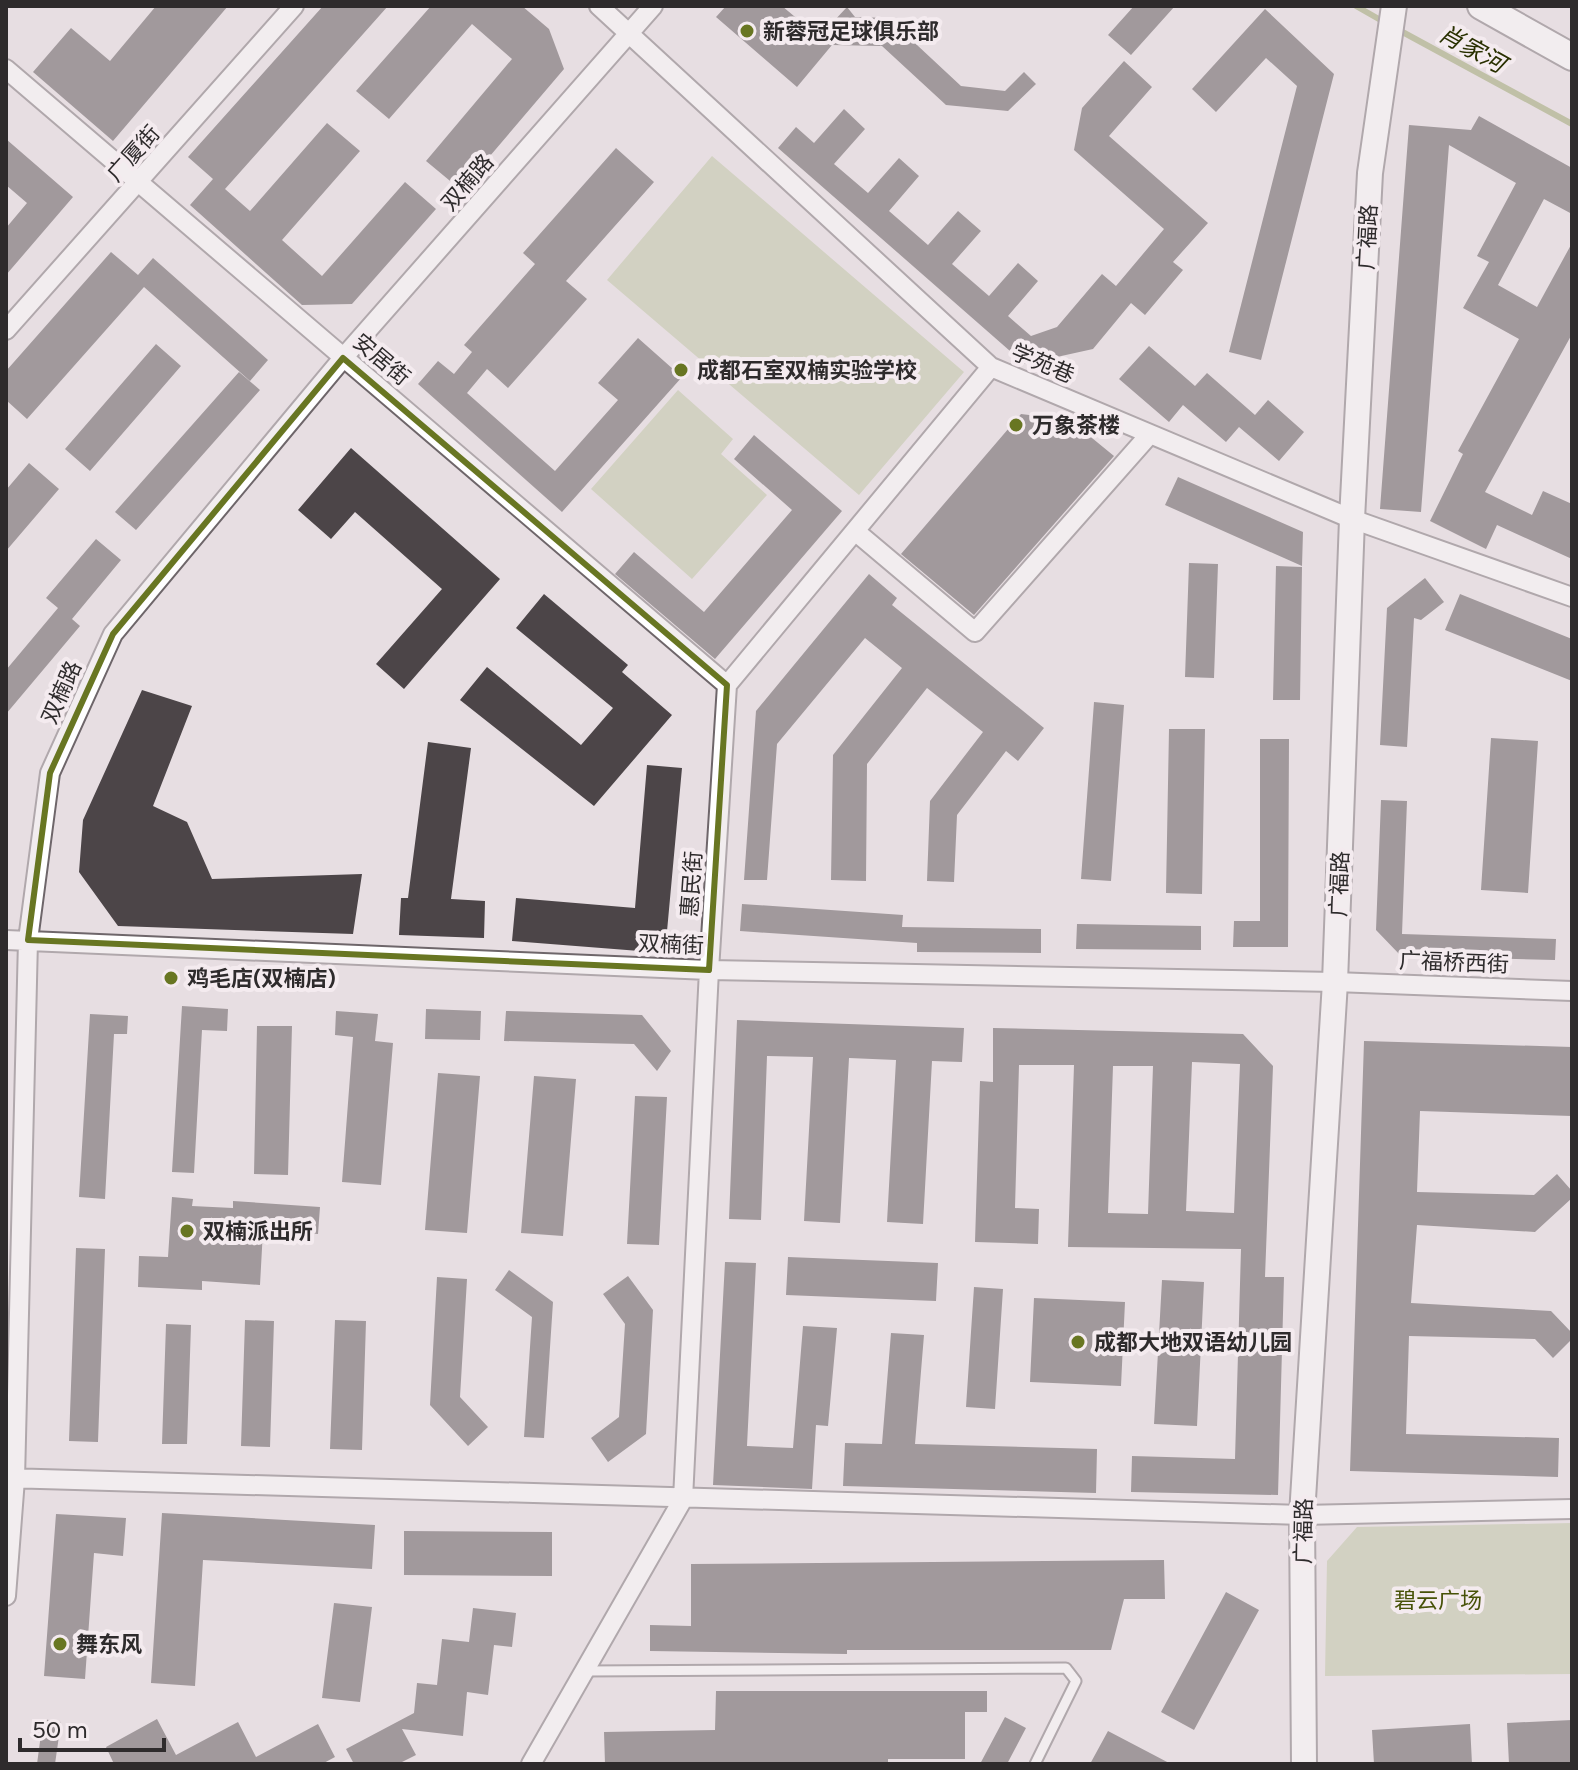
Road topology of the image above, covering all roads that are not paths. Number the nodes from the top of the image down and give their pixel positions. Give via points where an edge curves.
1 (294, 6) edge
2 (599, 6) edge
3 (653, 6) edge
4 (1394, 6) edge
5 (1481, 6) edge
6 (630, 33) junction
7 (1572, 57) edge
8 (6, 69) edge
9 (139, 183) junction
10 (6, 330) edge
11 (343, 358) junction
12 (991, 367) junction
13 (1150, 434) junction
14 (1352, 519) junction
15 (855, 531) junction
16 (1572, 597) edge
17 (727, 685) junction
18 (6, 940) edge
19 (28, 940) junction
20 (709, 970) junction
21 (1335, 982) junction
22 (1572, 991) edge
23 (10, 1478) edge
24 (683, 1499) junction
25 (1572, 1509) edge
26 (1302, 1515) junction
27 (6, 1596) edge
28 (585, 1671) junction
29 (531, 1764) edge
30 (1035, 1764) edge
31 (1304, 1764) edge

1 - 9 street, 广厦街
2 - 6 street, 学苑巷
3 - 6 street, 双楠路
4 - 14 street, 广福路 via 1370,173
5 - 7 main road
6 - 11 street, 双楠路
6 - 12 street, 学苑巷
8 - 9 street, 安居街
9 - 10 street, 广厦街
9 - 11 street, 安居街
11 - 17 street, 安居街
11 - 19 street, 双楠路 via 113,634 50,773
12 - 13 street, 学苑巷
12 - 15 street
13 - 14 street, 学苑巷
13 - 15 street via 975,632
14 - 16 street, 学苑巷
14 - 21 street, 广福路
15 - 17 street
17 - 20 street, 惠民街
18 - 19 street, 双楠街
19 - 20 street, 双楠街
19 - 23 street, 双楠路
20 - 21 street, 双楠街
20 - 24 street, 惠民街
21 - 22 street, 广福桥西街
21 - 26 street, 广福路
23 - 24 street
23 - 27 street, 双楠路
24 - 26 street
24 - 28 street
25 - 26 street
26 - 31 street, 广福路
28 - 29 street
28 - 30 lane via 1066,1668 1076,1681

